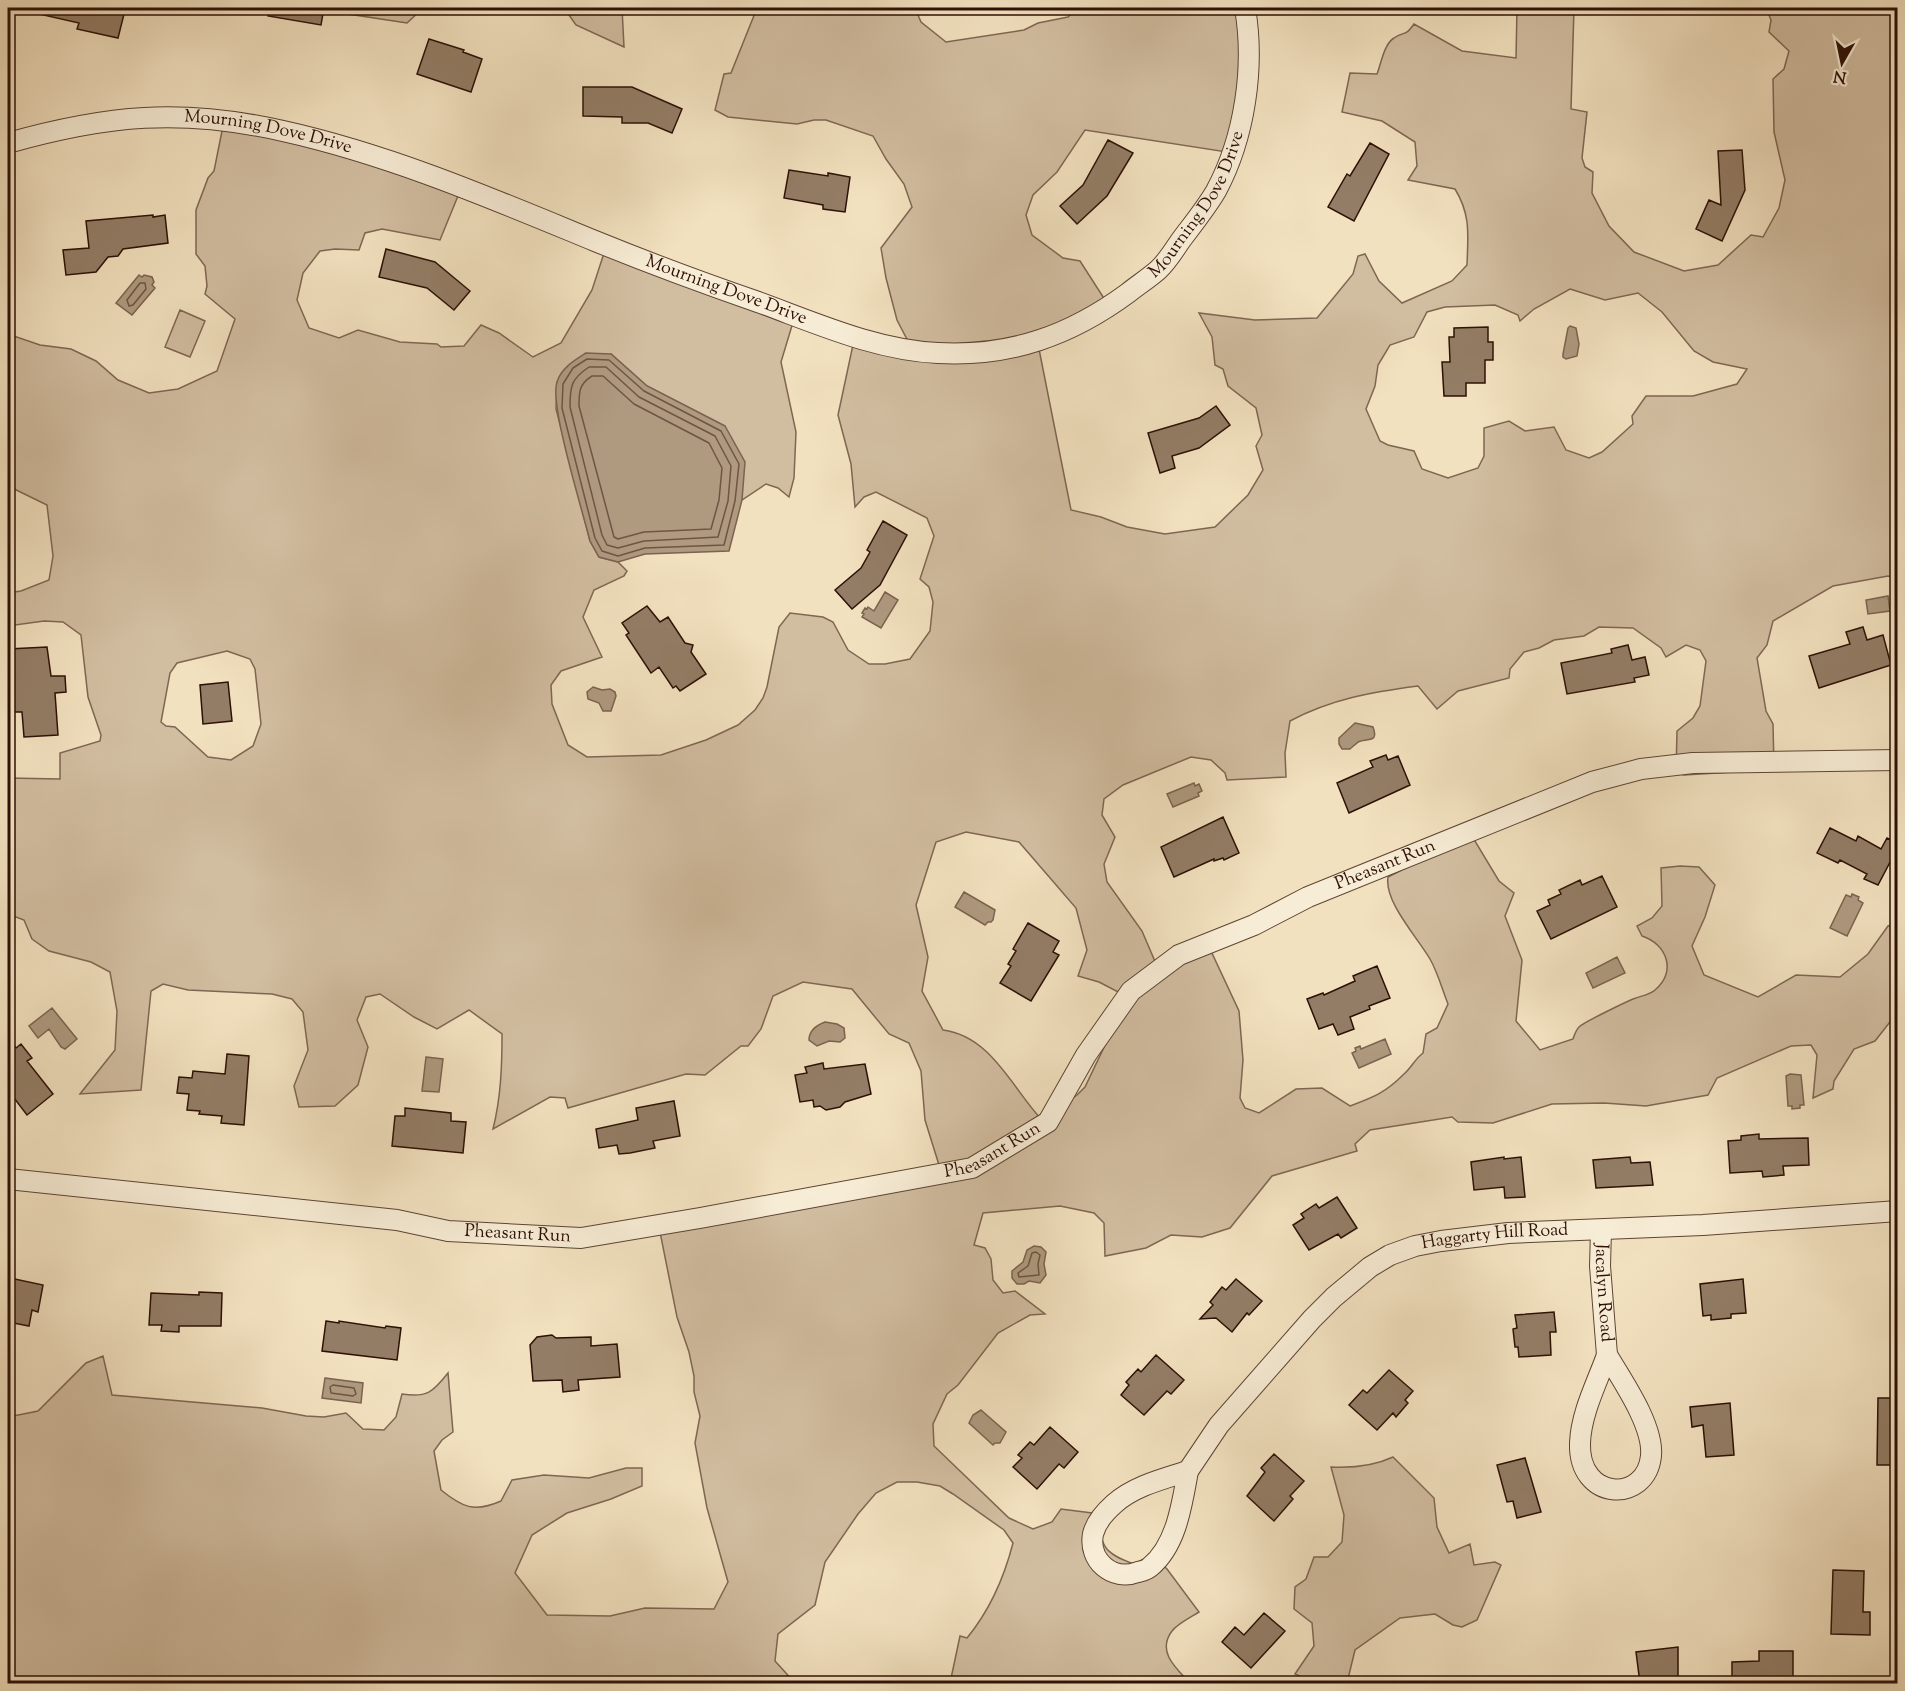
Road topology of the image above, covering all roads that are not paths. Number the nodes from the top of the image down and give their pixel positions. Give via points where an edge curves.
1 (1245, 8) edge
2 (8, 143) edge
3 (1898, 760) edge
4 (8, 1179) edge
5 (1898, 1211) edge
6 (1601, 1230) junction
7 (1607, 1355) junction
8 (1188, 1471) junction

1 - 2 street, Mourning Dove Drive via 1247,84 1231,157 1204,208 1159,269 1106,309 1053,337 979,353 913,351 862,340 410,167 281,130 165,116 92,122
3 - 4 street, Pheasant Run via 1694,763 1641,769 1592,782 1308,897 1254,925 1179,955 1131,991 1086,1055 1048,1122 972,1168 581,1238 448,1231 397,1220
5 - 6 street, Haggarty Hill Road
6 - 7 street, Jacalyn Road
6 - 8 street, Haggarty Hill Road via 1508,1233 1414,1246 1390,1255 1334,1296 1312,1319 1219,1425
7 - 7 street, Jacalyn Road via 1639,1409 1651,1455 1647,1470 1635,1485 1621,1490 1602,1487 1587,1475 1581,1460 1588,1406
8 - 8 street, Haggarty Hill Road via 1140,1488 1100,1518 1092,1547 1098,1562 1113,1573 1131,1575 1149,1568 1172,1533

